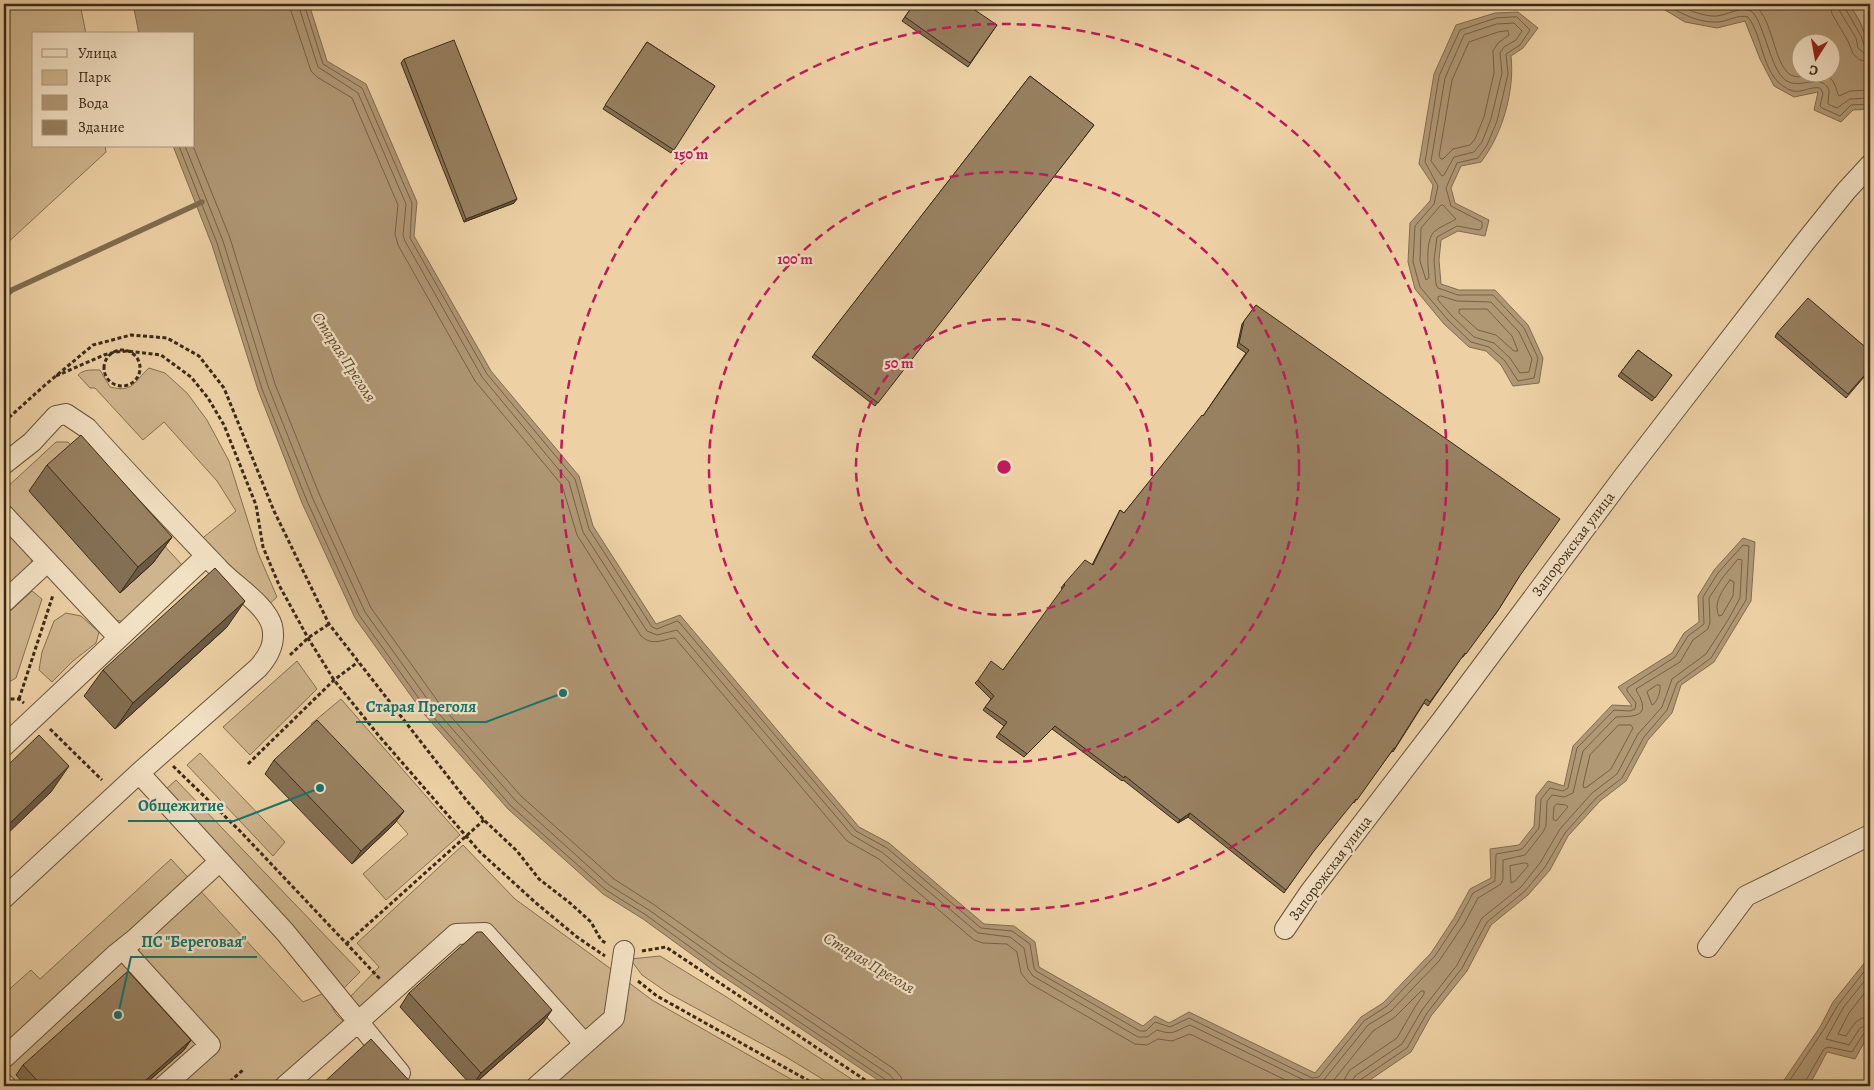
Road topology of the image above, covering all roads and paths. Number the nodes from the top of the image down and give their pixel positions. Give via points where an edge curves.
1 (1870, 165) edge
2 (128, 351) junction
3 (114, 352) junction
4 (54, 377) junction
5 (4, 422) edge
6 (4, 464) edge
7 (4, 515) edge
8 (206, 556) junction
9 (54, 568) junction
10 (4, 602) edge
11 (119, 638) junction
12 (358, 662) junction
13 (334, 680) junction
14 (19, 699) dead end
15 (36, 715) junction
16 (4, 746) edge
17 (162, 753) junction
18 (248, 764) dead end
19 (139, 773) junction
20 (105, 783) dead end
21 (484, 820) junction
22 (466, 835) junction
23 (1870, 835) edge
24 (220, 861) junction
25 (4, 898) edge
26 (1285, 929) dead end
27 (346, 944) junction
28 (1708, 947) dead end
29 (123, 948) junction
30 (623, 959) junction
31 (392, 992) junction
32 (358, 1022) junction
33 (584, 1044) junction
34 (4, 1058) edge
35 (244, 1069) dead end
36 (406, 1080) edge
37 (164, 1086) edge
38 (225, 1086) edge
39 (285, 1086) edge
40 (537, 1086) edge
41 (818, 1086) edge
42 (874, 1086) edge

1 - 26 street, Запорожская улица via 1805,242 1624,476
2 - 3 path
2 - 3 path via 137,359 140,371 134,381 123,386 111,382 105,372 106,360
2 - 13 path via 161,355 191,377 208,398 224,425 256,505 263,547 279,585
3 - 4 path
4 - 5 path
4 - 12 path via 93,345 131,335 167,338 199,356 224,388 274,511 329,624
6 - 8 street via 32,442 56,416 66,414 87,428
7 - 9 street
8 - 11 street
8 - 17 street via 262,609 272,626 270,655
9 - 10 street
9 - 11 street
9 - 14 path
11 - 15 street
12 - 13 path
12 - 21 path
13 - 18 path
13 - 22 path
15 - 16 street
15 - 20 path
17 - 19 street
17 - 27 path
19 - 24 street
19 - 25 street
21 - 22 path
21 - 30 path via 517,851 539,879 591,922 601,940
22 - 27 path
22 - 30 path via 502,874 577,937
23 - 28 street via 1746,896
24 - 29 street
24 - 32 street via 285,932
27 - 31 path
29 - 34 street
29 - 37 street via 210,1045
30 - 33 street via 614,1018
30 - 41 path via 657,996
30 - 42 path via 634,952 666,947
31 - 32 street
31 - 33 street via 456,934 486,933
32 - 36 street
32 - 39 street
33 - 40 street
35 - 38 path

